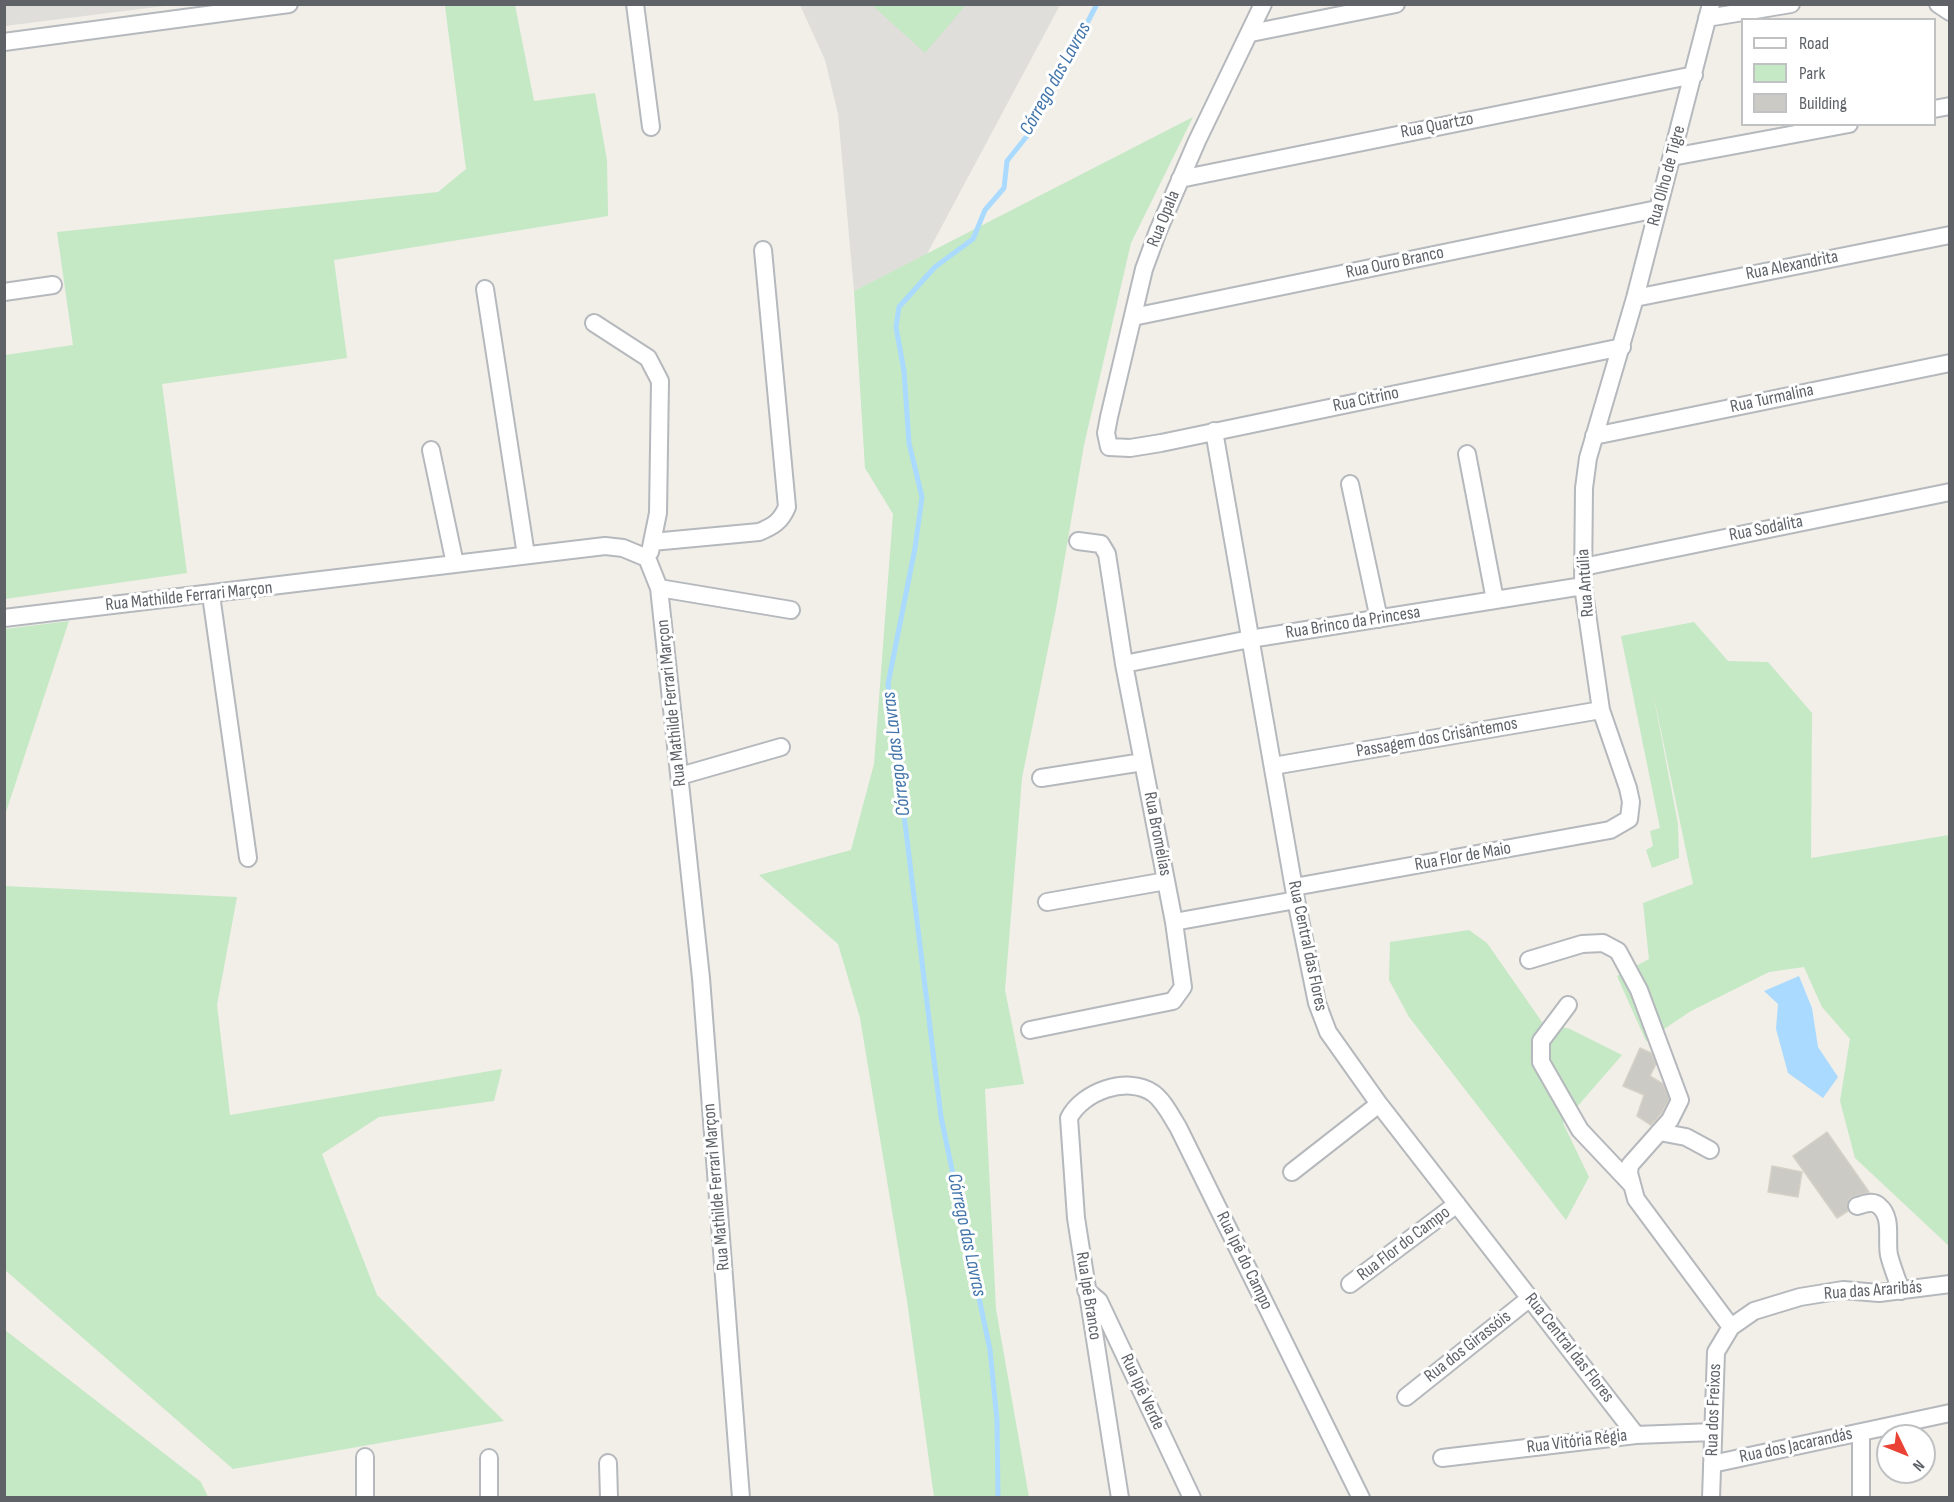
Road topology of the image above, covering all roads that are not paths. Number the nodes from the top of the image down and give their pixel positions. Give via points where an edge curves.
1 (289, 4) edge
2 (635, 4) edge
3 (1263, 4) edge
4 (1396, 4) edge
5 (1791, 4) edge
6 (1938, 4) edge
7 (1709, 11) edge
8 (1950, 12) edge
9 (1251, 33) junction
10 (4, 42) edge
11 (1694, 75) junction
12 (1838, 126) edge
13 (651, 127) dead end
14 (1672, 157) junction
15 (1180, 179) junction
16 (1657, 209) junction
17 (1950, 235) edge
18 (763, 250) dead end
19 (53, 285) dead end
20 (485, 289) dead end
21 (4, 291) edge
22 (1635, 298) junction
23 (1133, 316) junction
24 (594, 323) dead end
25 (1622, 347) junction
26 (1950, 363) edge
27 (1214, 431) junction
28 (1594, 436) junction
29 (1109, 447) joint
30 (431, 450) dead end
31 (1467, 453) dead end
32 (1350, 484) dead end
33 (1950, 492) edge
34 (1078, 541) dead end
35 (650, 550) junction
36 (526, 555) junction
37 (455, 564) junction
38 (1583, 567) junction
39 (1583, 586) junction
40 (659, 588) junction
41 (211, 595) junction
42 (1495, 600) junction
43 (791, 610) dead end
44 (4, 618) edge
45 (1378, 619) junction
46 (1250, 639) junction
47 (1124, 664) junction
48 (1601, 710) junction
49 (781, 747) dead end
50 (1143, 762) junction
51 (1273, 766) junction
52 (680, 776) junction
53 (1041, 778) dead end
54 (1629, 819) joint
55 (248, 858) dead end
56 (1166, 881) junction
57 (1295, 893) junction
58 (1047, 902) dead end
59 (1174, 922) junction
60 (1529, 960) dead end
61 (1568, 1005) dead end
62 (1030, 1030) dead end
63 (1084, 1098) joint
64 (1379, 1104) junction
65 (1659, 1132) junction
66 (1710, 1150) dead end
67 (1292, 1172) dead end
68 (1631, 1184) junction
69 (1457, 1204) junction
70 (1857, 1206) dead end
71 (1350, 1284) dead end
72 (1950, 1284) edge
73 (1086, 1290) junction
74 (1900, 1291) junction
75 (1530, 1298) junction
76 (1731, 1327) junction
77 (1406, 1396) dead end
78 (1950, 1413) edge
79 (1713, 1432) junction
80 (1861, 1432) junction
81 (1636, 1435) junction
82 (365, 1457) dead end
83 (489, 1458) dead end
84 (1442, 1458) dead end
85 (608, 1463) dead end
86 (1712, 1464) junction
87 (365, 1497) edge
88 (489, 1497) edge
89 (609, 1497) edge
90 (741, 1497) edge
91 (1119, 1497) edge
92 (1192, 1497) edge
93 (1361, 1497) edge
94 (1711, 1497) edge
95 (1861, 1497) edge

1 - 10 street
2 - 13 street
3 - 9 street, Rua Opala
4 - 9 street
5 - 7 street
6 - 8 street
7 - 11 street, Rua Olho de Tigre
9 - 15 street, Rua Opala
11 - 14 street, Rua Olho de Tigre
11 - 15 street, Rua Quartzo
12 - 14 street
14 - 16 street, Rua Olho de Tigre
15 - 23 street, Rua Opala via 1144,269
16 - 22 street, Rua Olho de Tigre
16 - 23 street, Rua Ouro Branco
17 - 22 street, Rua Alexandrita
18 - 35 street via 786,507 782,519 759,532
19 - 21 street
20 - 36 street
22 - 25 street, Rua Olho de Tigre
23 - 29 street, Rua Opala via 1106,433
24 - 35 street via 648,358 660,381 658,513
25 - 27 street, Rua Citrino
25 - 28 street, Rua Antúlia
26 - 28 street, Rua Turmalina
27 - 29 street, Rua Citrino via 1141,447
27 - 46 street, Rua Central das Flores
28 - 38 street, Rua Antúlia via 1584,488
30 - 37 street
31 - 42 street
32 - 45 street
33 - 38 street, Rua Sodalita
34 - 47 street, Rua Bromélias via 1101,544 1107,554
35 - 36 street, Rua Mathilde Ferrari Marçon via 605,546
35 - 40 street, Rua Mathilde Ferrari Marçon
36 - 37 street, Rua Mathilde Ferrari Marçon
37 - 41 street, Rua Mathilde Ferrari Marçon
38 - 39 street, Rua Antúlia
39 - 42 street, Rua Brinco da Princesa
39 - 48 street, Rua Antúlia
40 - 43 street
40 - 52 street, Rua Mathilde Ferrari Marçon
41 - 44 street, Rua Mathilde Ferrari Marçon
41 - 55 street
42 - 45 street, Rua Brinco da Princesa
45 - 46 street, Rua Brinco da Princesa
46 - 47 street, Rua Brinco da Princesa
46 - 51 street, Rua Central das Flores
47 - 50 street, Rua Bromélias
48 - 51 street, Passagem dos Crisântemos
48 - 54 street, Rua Antúlia via 1628,788
49 - 52 street
50 - 53 street
50 - 56 street, Rua Bromélias
51 - 57 street, Rua Central das Flores
52 - 90 street, Rua Mathilde Ferrari Marçon via 701,978
54 - 57 street, Rua Flor de Maio via 1610,830
56 - 58 street
56 - 59 street, Rua Bromélias
57 - 59 street, Rua Flor de Maio
57 - 64 street, Rua Central das Flores via 1317,1004 1328,1032
59 - 62 street, Rua Bromélias via 1184,979 1180,994 1173,1001
60 - 65 street via 1582,944 1603,943 1618,951 1639,990 1680,1100
61 - 68 street via 1541,1041 1540,1062 1580,1130
63 - 73 street, Rua Ipê Branco via 1069,1118 1069,1133
63 - 93 street, Rua Ipê do Campo via 1128,1086 1145,1089 1163,1103
64 - 67 street
64 - 69 street, Rua Central das Flores
65 - 66 street via 1686,1137
65 - 68 street via 1630,1166
68 - 76 street via 1636,1199
69 - 71 street, Rua Flor do Campo
69 - 75 street, Rua Central das Flores
70 - 74 street via 1872,1202 1884,1212 1889,1254
72 - 74 street, Rua das Araribás
73 - 91 street, Rua Ipê Branco
73 - 92 street, Rua Ipê Verde via 1099,1301
74 - 76 street, Rua das Araribás via 1843,1290 1800,1297 1754,1311
75 - 77 street, Rua dos Girassóis
75 - 81 street, Rua Central das Flores
76 - 79 street, Rua dos Freixos via 1716,1352
78 - 80 street, Rua dos Jacarandás
79 - 81 street, Rua Vitória Régia
79 - 86 street, Rua dos Freixos
80 - 86 street, Rua dos Jacarandás
80 - 95 street
81 - 84 street, Rua Vitória Régia
82 - 87 street
83 - 88 street
85 - 89 street
86 - 94 street, Rua dos Freixos

